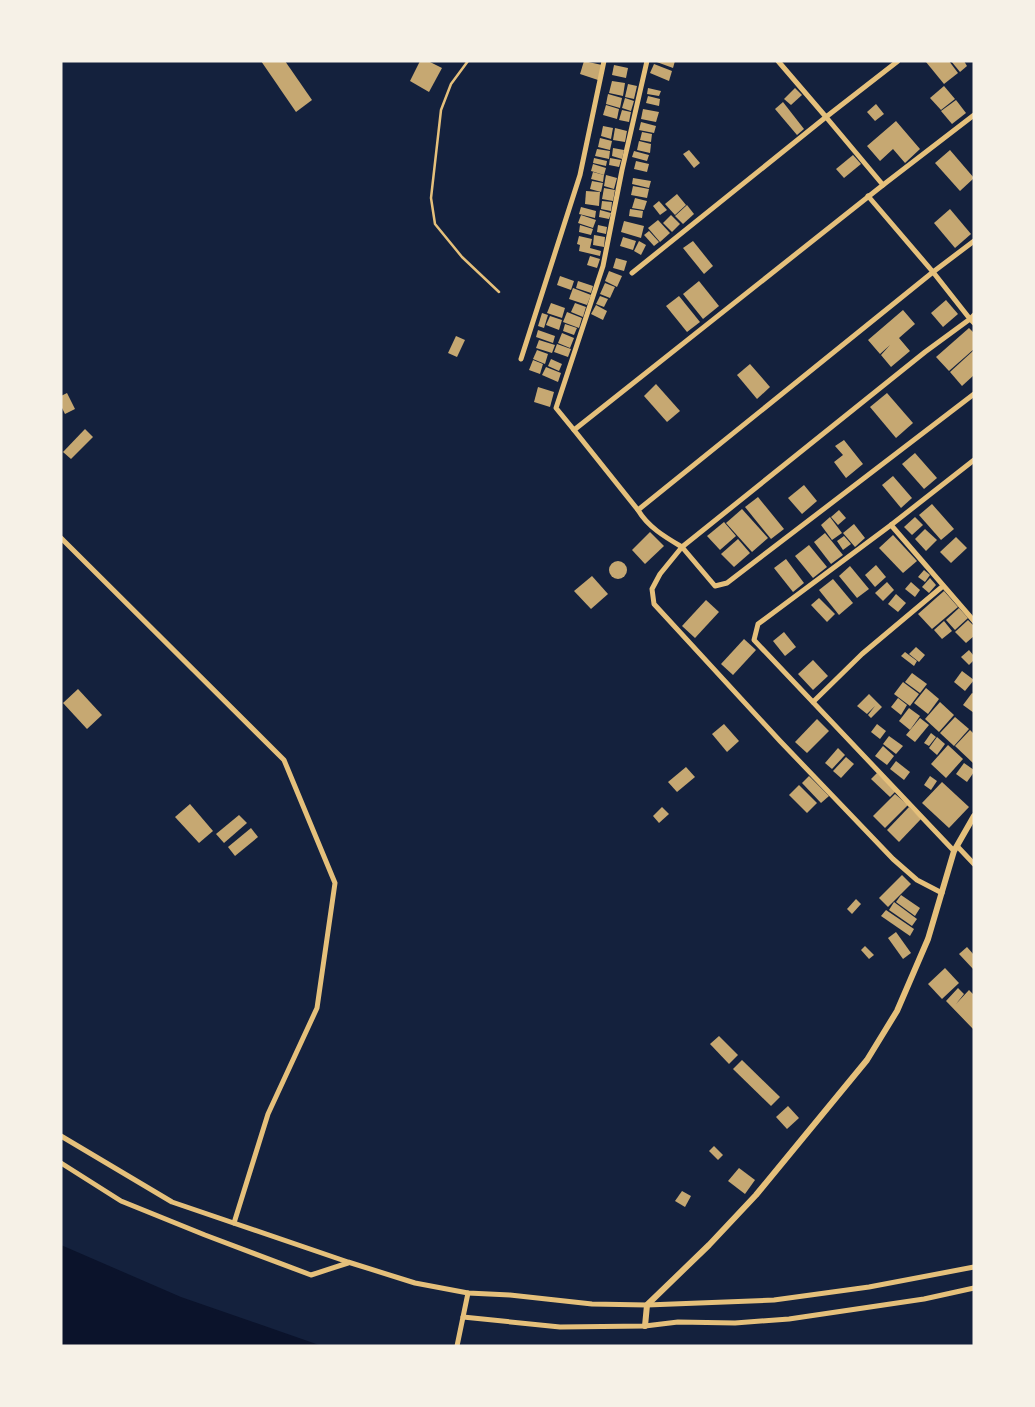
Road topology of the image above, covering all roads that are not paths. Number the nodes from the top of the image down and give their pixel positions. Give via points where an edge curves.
1 (604, 61) edge
2 (647, 61) edge
3 (778, 61) edge
4 (898, 61) edge
5 (974, 115) edge
6 (826, 117) junction
7 (883, 185) junction
8 (868, 196) junction
9 (974, 241) edge
10 (933, 272) junction
11 (632, 273) dead end
12 (972, 319) edge
13 (521, 359) dead end
14 (974, 394) edge
15 (574, 430) junction
16 (974, 460) edge
17 (638, 510) junction
18 (891, 525) junction
19 (61, 538) edge
20 (682, 547) junction
21 (943, 586) junction
22 (974, 622) edge
23 (813, 702) junction
24 (974, 816) edge
25 (956, 848) junction
26 (974, 864) edge
27 (942, 893) junction
28 (61, 1136) edge
29 (61, 1163) edge
30 (234, 1223) junction
31 (348, 1262) junction
32 (974, 1268) edge
33 (974, 1288) edge
34 (468, 1293) junction
35 (647, 1305) junction
36 (463, 1317) junction
37 (645, 1326) junction
38 (457, 1345) edge

1 - 13 street via 580,175
2 - 15 street via 603,266 556,408
3 - 6 street
4 - 6 street
5 - 7 street
6 - 7 street
6 - 11 street
7 - 8 street
8 - 10 street
8 - 15 street
9 - 10 street
10 - 12 street
10 - 17 street
12 - 20 street via 925,352
14 - 20 street via 727,583 715,586
15 - 17 street
16 - 18 street
17 - 20 street via 661,535
18 - 21 street
18 - 23 street via 758,624 754,640
19 - 30 street via 284,760 334,882 317,1008 268,1114
20 - 27 street via 652,589 654,604 893,859 917,880
21 - 22 street
21 - 23 street via 862,654
23 - 25 street
24 - 25 street
25 - 26 street
25 - 27 street
27 - 35 street via 928,939 897,1011 867,1060 756,1196
28 - 30 street via 172,1202
29 - 31 street via 120,1201 311,1275
30 - 31 street
31 - 34 street via 415,1283
32 - 35 street via 774,1300
33 - 37 street via 924,1299 789,1319
34 - 35 street via 592,1304
34 - 36 street
35 - 37 street
36 - 37 street via 560,1327
36 - 38 street

